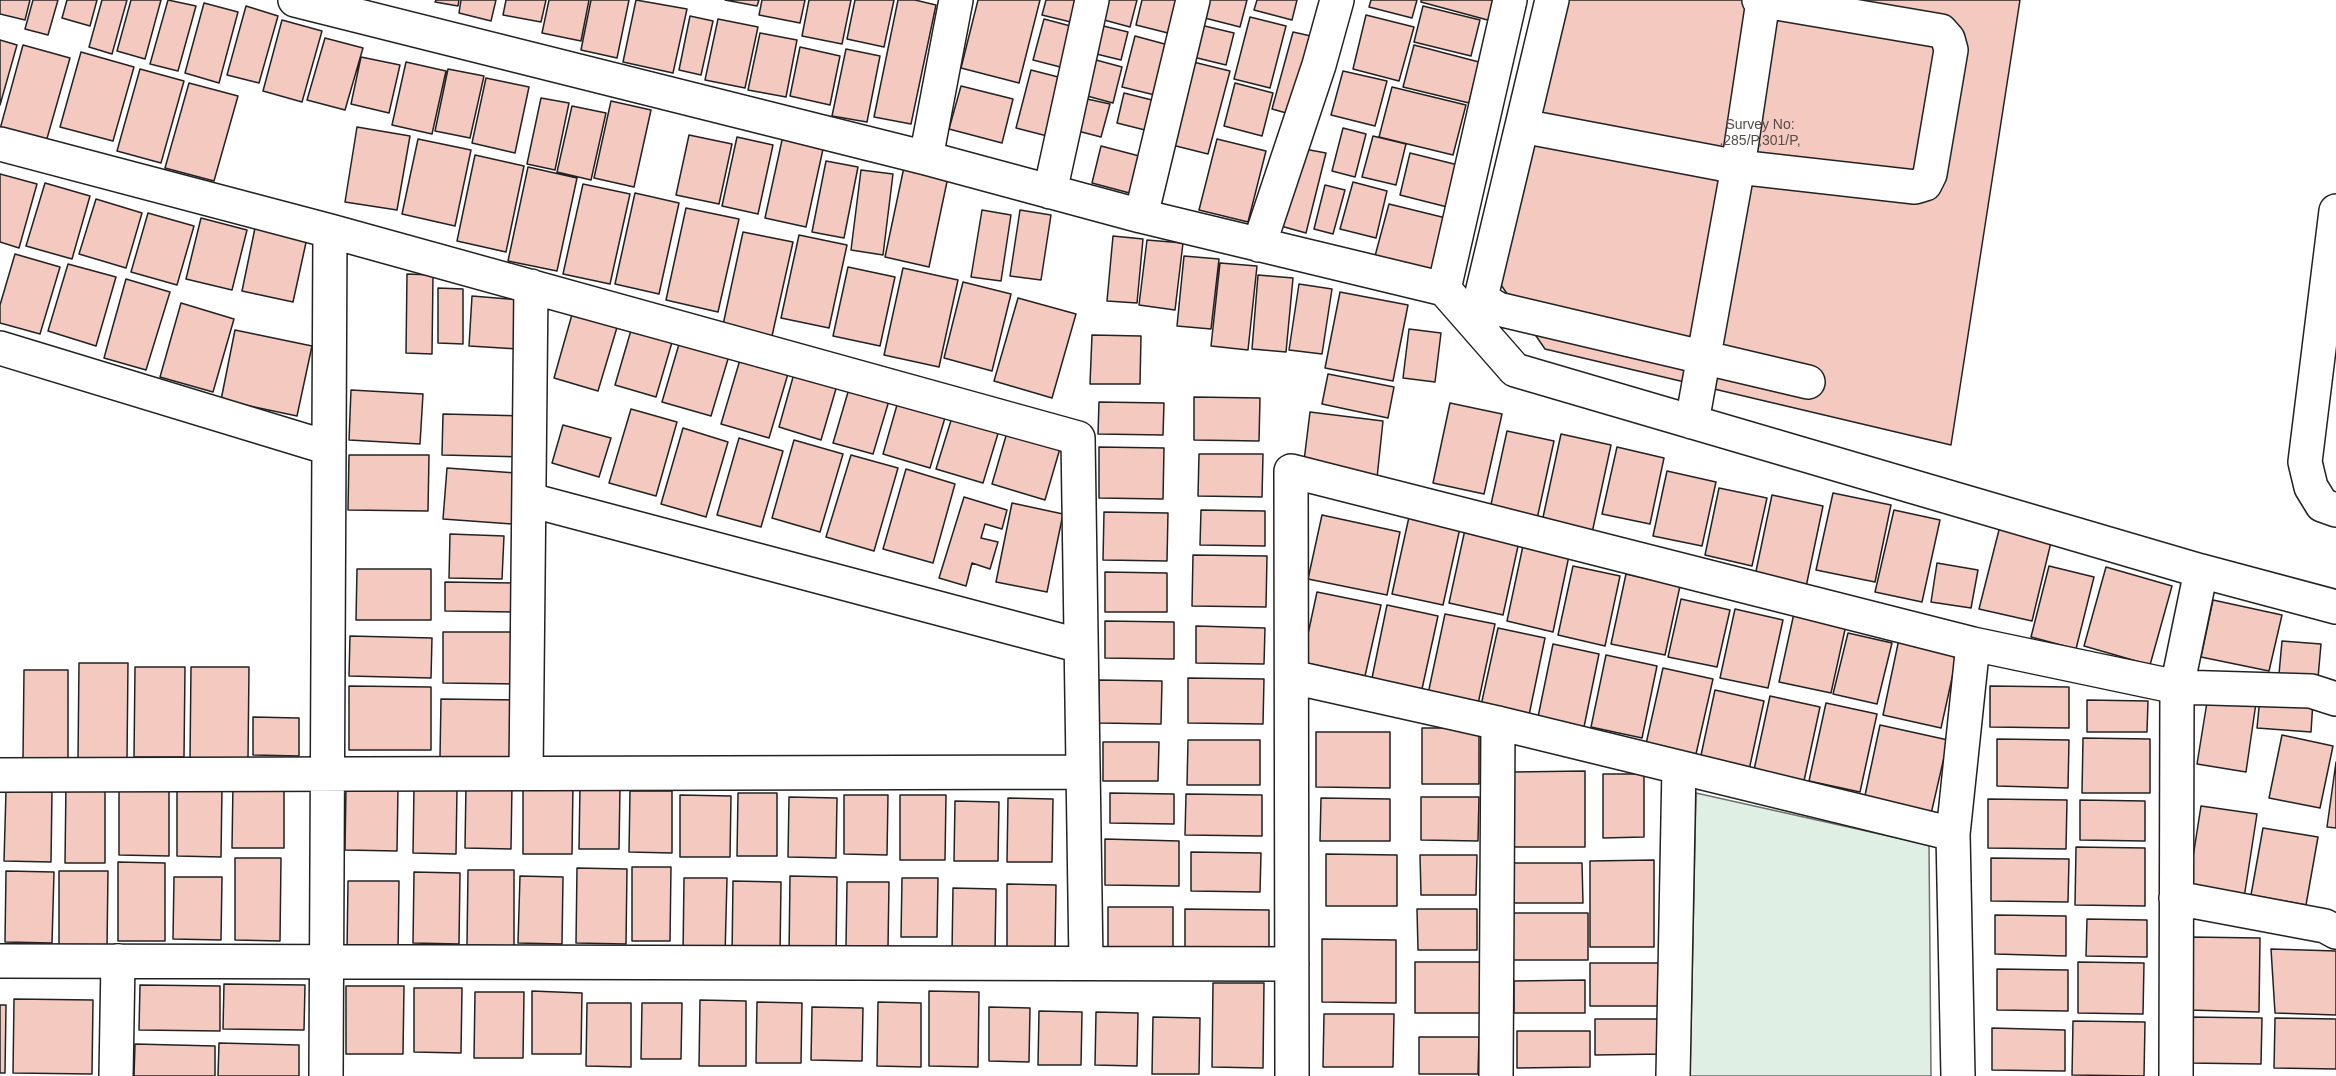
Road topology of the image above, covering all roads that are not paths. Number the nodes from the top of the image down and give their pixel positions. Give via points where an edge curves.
1 (295, 0) edge
2 (956, 0) edge
3 (1092, 0) edge
4 (1193, 0) edge
5 (1336, 0) edge
6 (1510, 0) edge
7 (1552, 0) edge
8 (1761, 0) edge
9 (1522, 126) junction
10 (0, 144) edge
11 (926, 159) junction
12 (1738, 167) junction
13 (1050, 192) junction
14 (2336, 212) edge
15 (1141, 216) junction
16 (330, 231) junction
17 (1259, 245) junction
18 (531, 286) junction
19 (1444, 289) junction
20 (0, 348) edge
21 (1704, 357) junction
22 (1808, 382) dead end
23 (2324, 409) edge
24 (1692, 422) junction
25 (329, 448) junction
26 (530, 500) junction
27 (2336, 510) edge
28 (2201, 572) junction
29 (2336, 607) edge
30 (1972, 644) junction
31 (1081, 646) junction
32 (1292, 677) junction
33 (2176, 687) junction
34 (2336, 699) edge
35 (1498, 723) junction
36 (0, 750) edge
37 (1679, 767) junction
38 (1083, 772) junction
39 (525, 773) junction
40 (328, 774) junction
41 (0, 775) edge
42 (1953, 834) junction
43 (2176, 898) junction
44 (2336, 932) edge
45 (0, 961) edge
46 (118, 961) junction
47 (327, 962) junction
48 (1086, 963) junction
49 (1292, 964) junction
50 (116, 1076) edge
51 (326, 1076) edge
52 (1292, 1076) edge
53 (1496, 1076) edge
54 (1673, 1076) edge
55 (1958, 1076) edge
56 (2176, 1076) edge

1 - 11 street
2 - 11 street
3 - 13 street
4 - 15 street
5 - 17 street via 1319,65
6 - 19 street
7 - 9 street
8 - 12 street
8 - 12 street via 1941,31 1951,51 1930,174 1925,183 1915,187
9 - 12 street
9 - 21 street via 1482,293 1488,303 1498,309
10 - 16 street
11 - 13 street
12 - 21 street
13 - 15 street
14 - 23 street
15 - 17 street
16 - 18 street
16 - 25 street
17 - 19 street
18 - 26 street
18 - 31 street via 1078,438
19 - 24 street via 1515,370
20 - 25 street
21 - 22 street
21 - 24 street
23 - 27 street via 2305,462 2322,505
24 - 28 street
25 - 40 street
26 - 31 street
26 - 39 street
28 - 29 street
28 - 33 street
30 - 32 street via 1291,471
30 - 33 street
30 - 42 street
31 - 38 street
32 - 35 street
32 - 49 street
33 - 34 street via 2311,691
33 - 43 street
35 - 37 street
35 - 53 street
36 - 41 street
37 - 42 street
37 - 54 street
38 - 39 street
38 - 48 street
39 - 40 street
40 - 41 street
40 - 47 street
42 - 55 street
43 - 44 street via 2325,926
43 - 56 street
45 - 46 street
46 - 47 street
46 - 50 street
47 - 48 street
47 - 51 street
48 - 49 street
49 - 52 street

